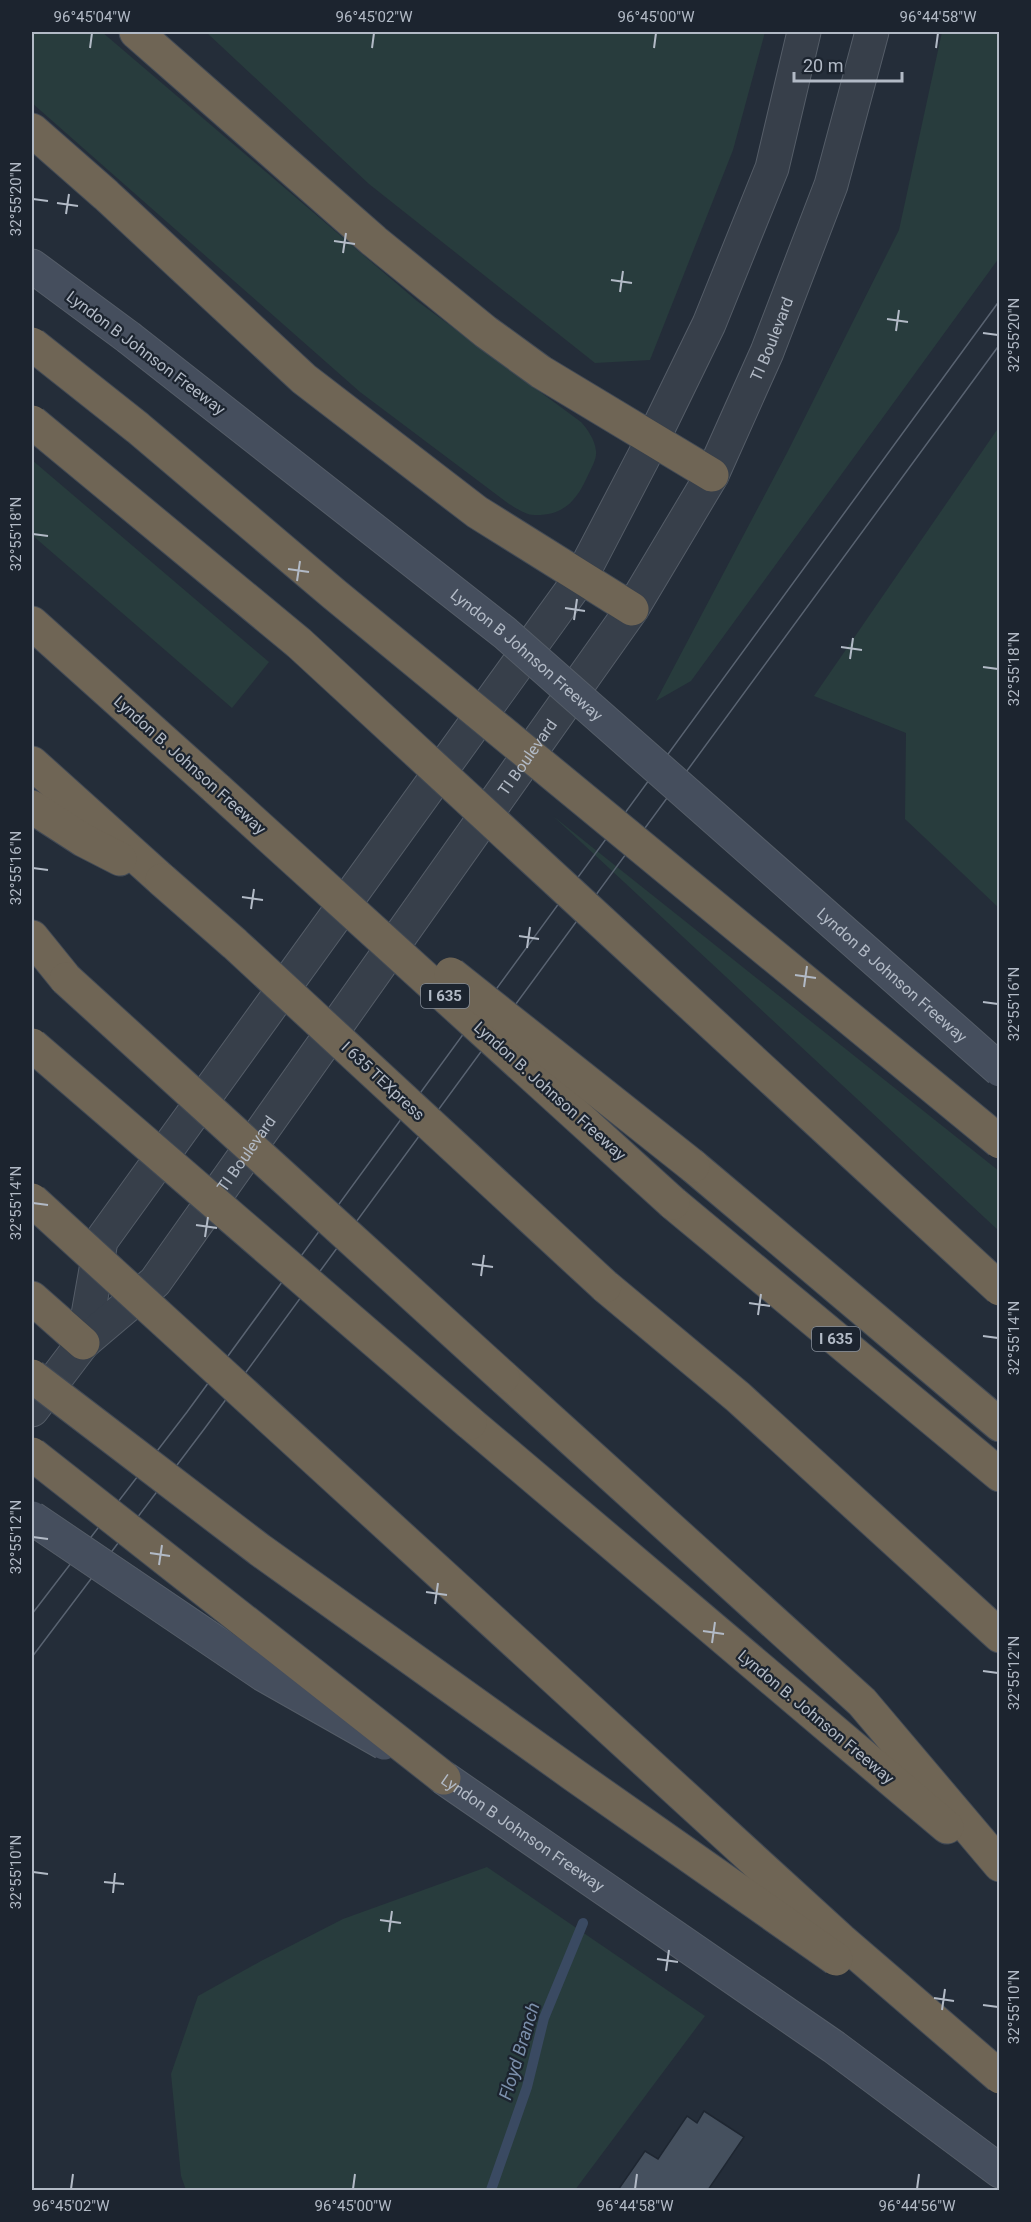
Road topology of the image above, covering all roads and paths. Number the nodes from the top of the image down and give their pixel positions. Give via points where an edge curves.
1 (136, 32) edge
2 (804, 32) edge
3 (872, 32) edge
4 (32, 130) edge
5 (32, 266) edge
6 (32, 344) edge
7 (32, 422) edge
8 (653, 439) junction
9 (712, 475) junction
10 (581, 577) junction
11 (632, 609) junction
12 (32, 623) edge
13 (32, 763) edge
14 (217, 789) junction
15 (32, 807) edge
16 (162, 880) junction
17 (32, 937) edge
18 (32, 1045) edge
19 (999, 1070) edge
20 (999, 1142) edge
21 (32, 1200) edge
22 (999, 1289) edge
23 (32, 1298) edge
24 (83, 1343) junction
25 (32, 1376) edge
26 (32, 1410) edge
27 (999, 1425) edge
28 (32, 1454) edge
29 (999, 1476) edge
30 (32, 1518) edge
31 (999, 1636) edge
32 (444, 1778) junction
33 (999, 1865) edge
34 (999, 1872) edge
35 (999, 2076) edge
36 (999, 2171) edge

1 - 8 highway via 426,285 542,372
2 - 8 street, TI Boulevard via 772,168 709,324
3 - 9 street, TI Boulevard via 831,185 767,352
4 - 10 highway via 304,379 477,512
5 - 19 main road, Lyndon B Johnson Freeway, bridge via 505,633
6 - 20 highway, bridge
7 - 22 highway, bridge via 299,643
8 - 9 highway
8 - 10 street, TI Boulevard
9 - 11 street, TI Boulevard
10 - 11 highway
10 - 24 street, TI Boulevard via 101,1241
11 - 24 street, TI Boulevard via 155,1281
12 - 14 highway, Lyndon B. Johnson Freeway / I 635
13 - 16 highway, I 635 TEXpress
14 - 27 highway, bridge via 693,1166
14 - 29 highway, Lyndon B. Johnson Freeway / I 635, bridge via 673,1203
15 - 16 highway via 83,840
16 - 31 highway, I 635 TEXpress, bridge via 605,1286 738,1396
17 - 33 highway, bridge via 66,979 862,1702
18 - 34 highway, Lyndon B. Johnson Freeway, bridge
21 - 35 highway, bridge via 823,1924
23 - 24 highway
24 - 26 street, TI Boulevard
25 - 35 highway, bridge via 260,1550
28 - 32 highway, bridge
30 - 32 main road, Lyndon B Johnson Freeway, bridge via 264,1675
32 - 36 main road, Lyndon B Johnson Freeway via 834,2047

